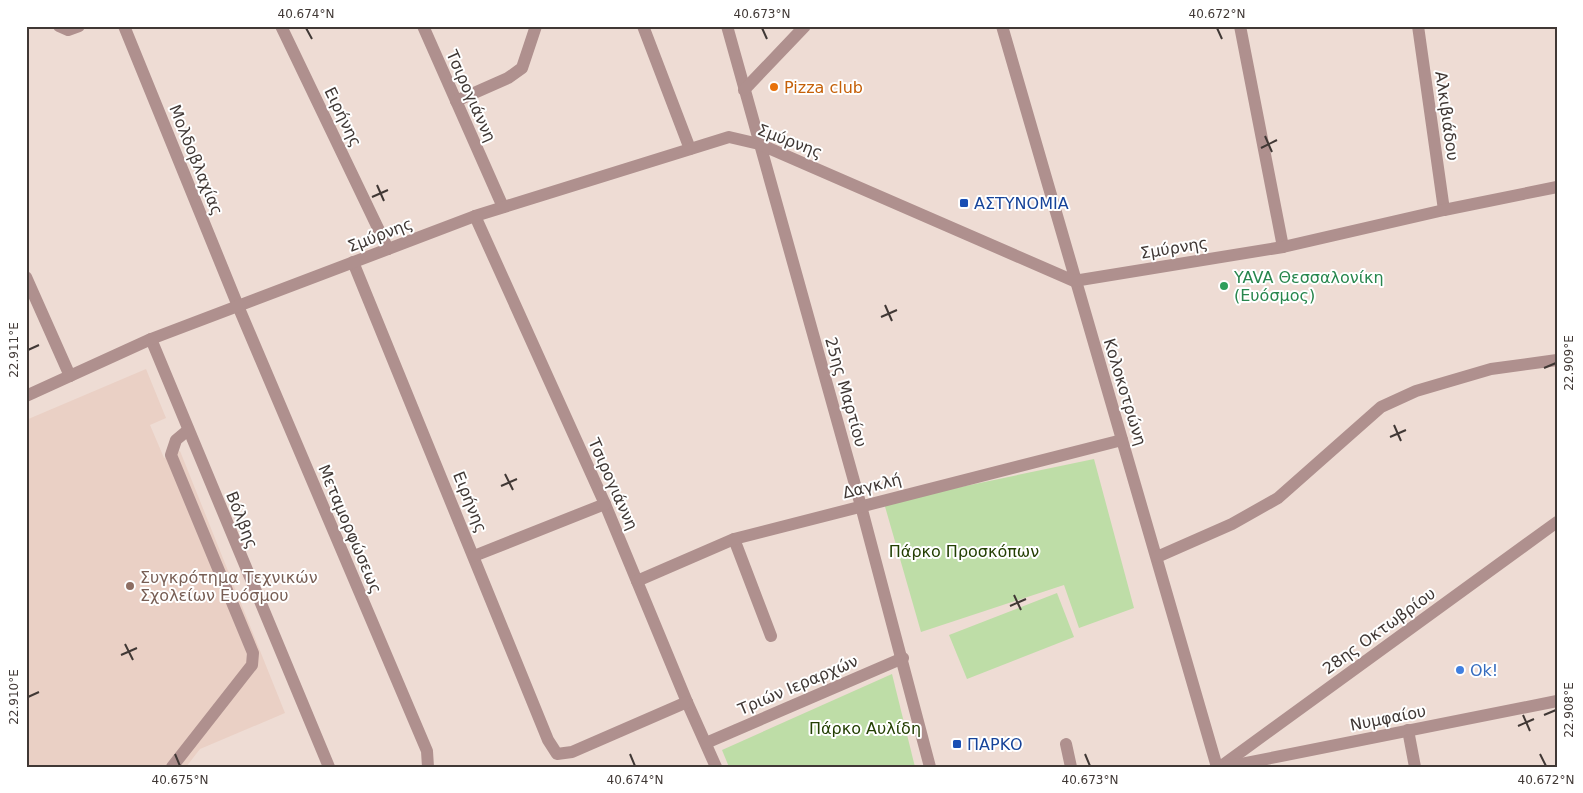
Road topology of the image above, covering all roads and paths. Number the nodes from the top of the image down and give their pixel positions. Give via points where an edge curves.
1 (59, 26) edge
2 (79, 26) edge
3 (124, 26) edge
4 (281, 26) edge
5 (423, 26) edge
6 (536, 26) edge
7 (643, 26) edge
8 (726, 26) edge
9 (804, 26) edge
10 (1002, 26) edge
11 (1240, 26) edge
12 (1418, 26) edge
13 (744, 90) junction
14 (456, 101) junction
15 (759, 144) junction
16 (690, 150) junction
17 (1557, 187) edge
18 (502, 207) junction
19 (1444, 210) junction
20 (475, 216) junction
21 (1283, 247) junction
22 (388, 249) junction
23 (353, 262) junction
24 (26, 277) edge
25 (1074, 281) junction
26 (238, 306) junction
27 (151, 339) junction
28 (1557, 360) edge
29 (70, 376) junction
30 (26, 396) edge
31 (188, 430) junction
32 (1122, 440) junction
33 (606, 504) junction
34 (861, 506) junction
35 (1557, 522) edge
36 (734, 539) junction
37 (474, 556) junction
38 (1157, 557) junction
39 (637, 581) junction
40 (771, 636) dead end
41 (903, 658) junction
42 (1557, 701) edge
43 (687, 702) junction
44 (1408, 730) junction
45 (706, 742) junction
46 (1066, 744) dead end
47 (428, 766) edge
48 (172, 767) edge
49 (328, 767) edge
50 (716, 767) edge
51 (930, 767) edge
52 (1071, 767) edge
53 (1218, 767) edge
54 (1226, 767) edge
55 (1416, 767) edge

1 - 2 street via 68,30
3 - 26 street, Μολδοβλαχίας
4 - 22 street, Ειρήνης
5 - 14 street, Τσιρογιάννη
6 - 14 street via 522,68 508,78
7 - 16 street
8 - 13 street, 25ης Μαρτίου
9 - 13 street
10 - 25 street, Κολοκοτρώνη
11 - 21 street
12 - 19 street, Αλκιβιάδου
13 - 15 street, 25ης Μαρτίου
14 - 18 street, Τσιρογιάννη
15 - 16 street, Σμύρνης via 729,137
15 - 25 street, Σμύρνης
15 - 34 street, 25ης Μαρτίου
16 - 18 street, Σμύρνης
17 - 19 street, Σμύρνης
18 - 20 street, Σμύρνης
19 - 21 street, Σμύρνης
20 - 22 street, Σμύρνης
20 - 33 street, Τσιρογιάννη
21 - 25 street, Σμύρνης
22 - 23 street, Σμύρνης
23 - 26 street, Σμύρνης
23 - 37 street, Ειρήνης
24 - 29 street
25 - 32 street, Κολοκοτρώνη
26 - 27 street, Σμύρνης
26 - 47 street, Μεταμορφώσεως via 426,751
27 - 29 street, Σμύρνης
27 - 31 street, Βόλβης
28 - 38 street via 1491,369 1416,391 1381,407 1278,498 1232,524
29 - 30 street, Σμύρνης
31 - 48 street via 176,440 171,455 253,653 252,665
31 - 49 street, Βόλβης
32 - 34 street, Δαγκλή
32 - 38 street, Κολοκοτρώνη
33 - 37 street
33 - 39 street, Τσιρογιάννη
34 - 36 street, Δαγκλή
34 - 41 street, 25ης Μαρτίου
35 - 53 street, 28ης Οκτωβρίου
36 - 39 street, Δαγκλή
36 - 40 street
37 - 43 street, Ειρήνης via 548,740 557,754 572,752
38 - 53 street, Κολοκοτρώνη
39 - 43 street, Τσιρογιάννη
41 - 45 street, Τριών Ιεραρχών
41 - 51 street, 25ης Μαρτίου
42 - 44 street, Νυμφαίου
43 - 45 street, Τσιρογιάννη
44 - 54 street, Νυμφαίου
44 - 55 street
45 - 50 street, Τσιρογιάννη
46 - 52 street

